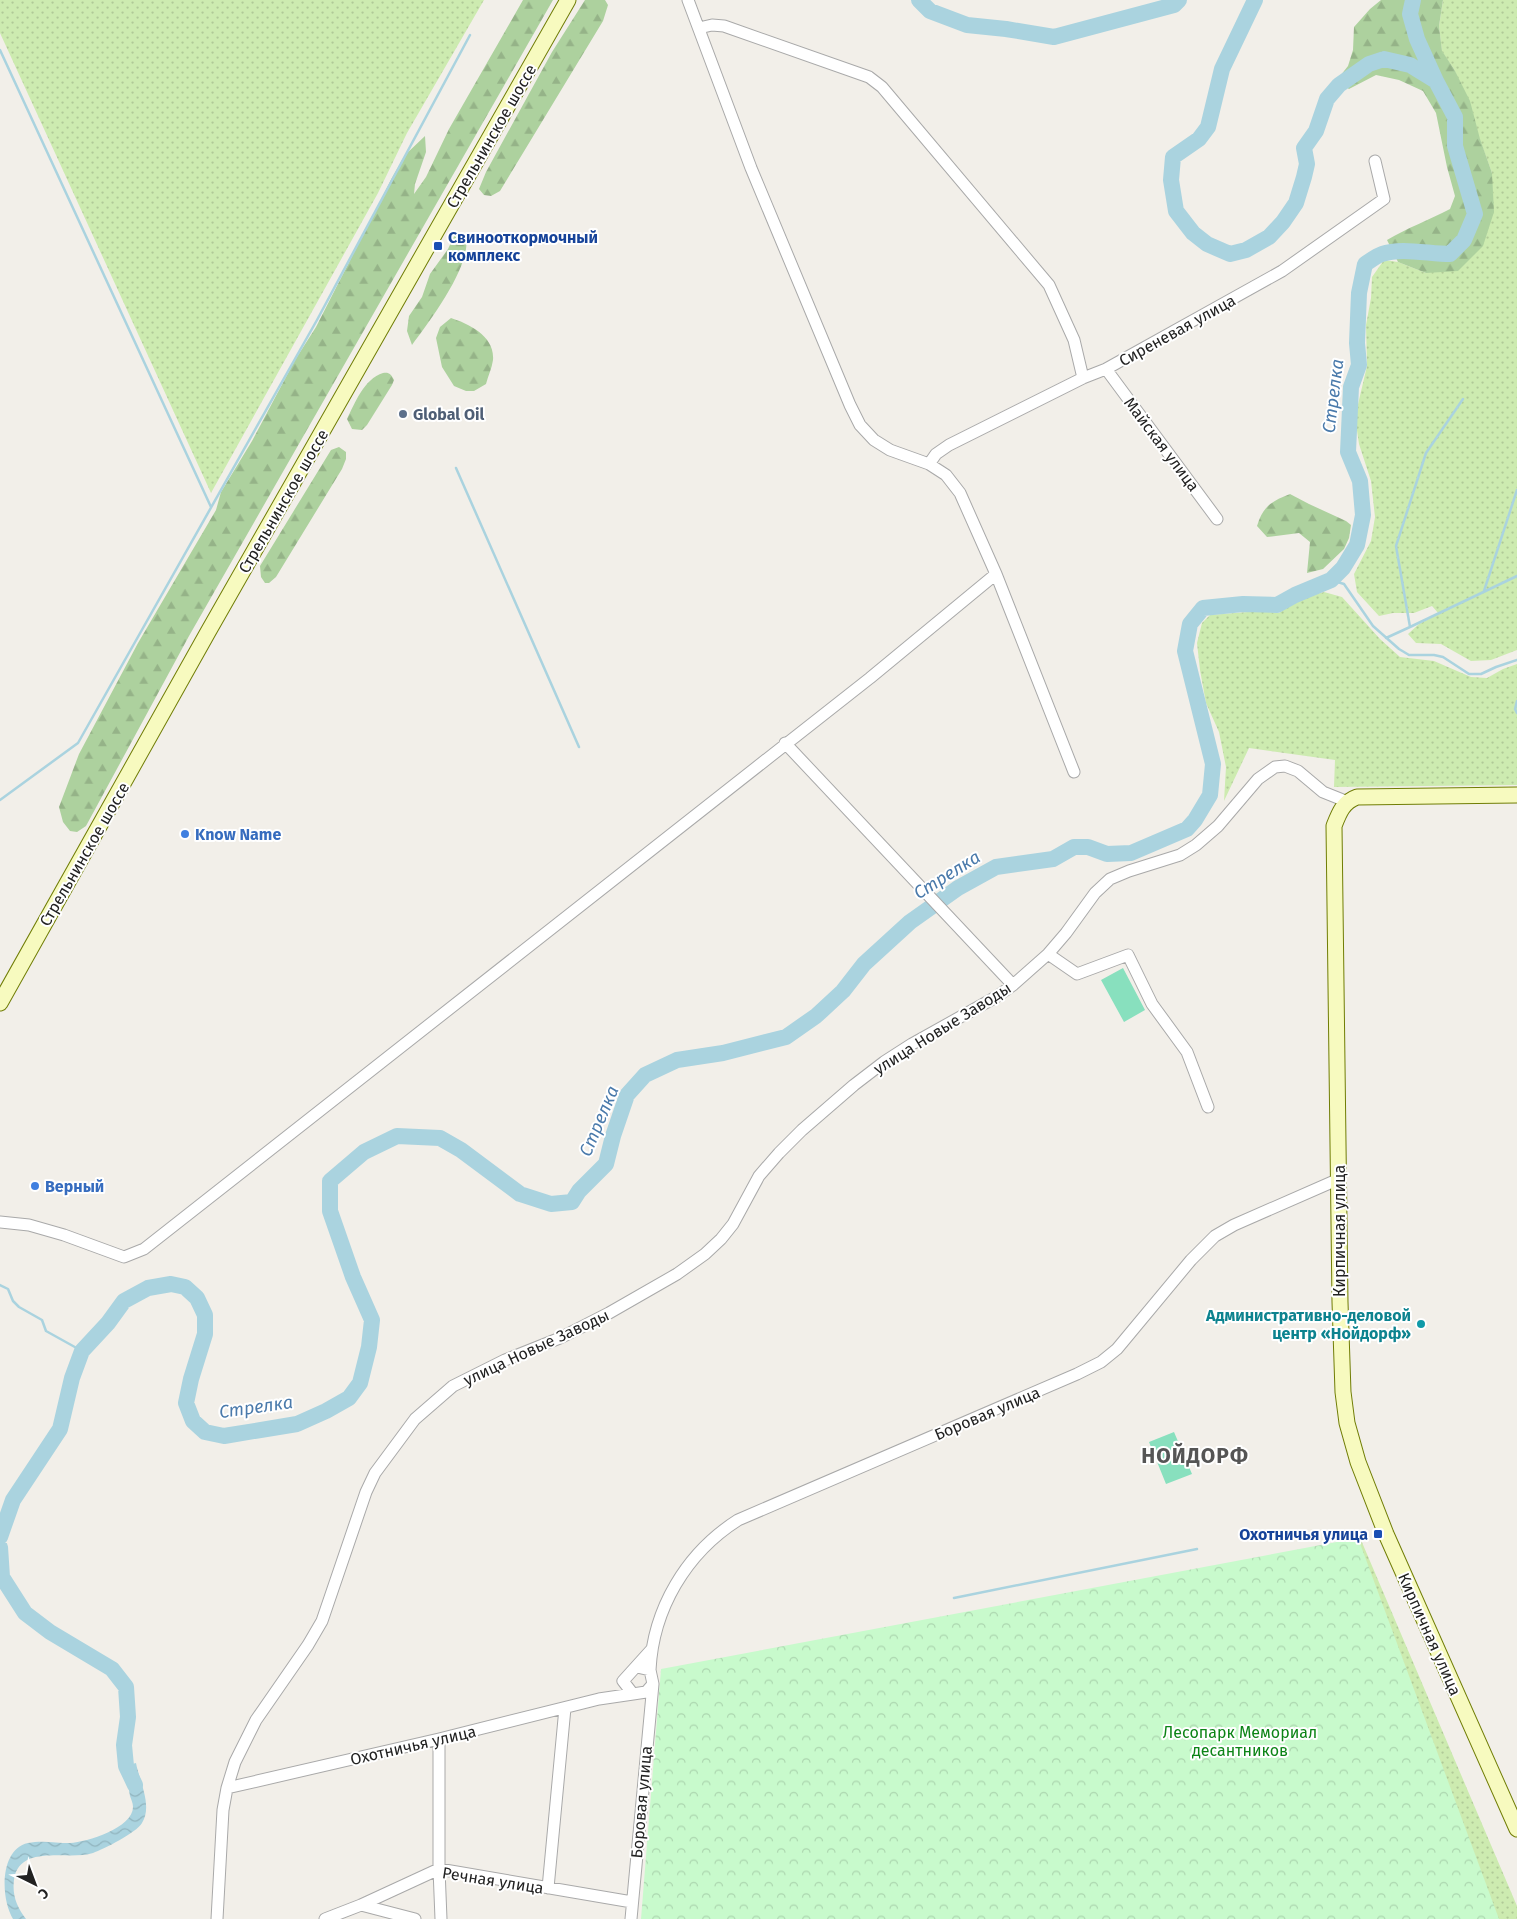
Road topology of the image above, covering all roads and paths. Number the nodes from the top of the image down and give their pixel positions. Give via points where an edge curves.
1 (568, 0) edge
2 (688, 0) edge
3 (699, 28) junction
4 (1375, 161) dead end
5 (1106, 370) junction
6 (1084, 378) junction
7 (929, 464) junction
8 (1217, 519) dead end
9 (996, 574) junction
10 (785, 743) junction
11 (1074, 772) dead end
12 (1517, 795) edge
13 (1345, 805) junction
14 (1048, 954) junction
15 (1013, 985) junction
16 (0, 1003) edge
17 (1208, 1107) dead end
18 (1339, 1178) junction
19 (0, 1222) edge
20 (651, 1650) junction
21 (637, 1667) junction
22 (650, 1670) junction
23 (623, 1681) junction
24 (653, 1684) junction
25 (636, 1694) junction
26 (599, 1699) junction
27 (651, 1699) junction
28 (565, 1708) junction
29 (439, 1739) junction
30 (226, 1788) junction
31 (1517, 1829) edge
32 (439, 1869) junction
33 (548, 1888) junction
34 (632, 1902) junction
35 (361, 1905) junction
36 (218, 1919) edge
37 (325, 1919) edge
38 (415, 1919) edge
39 (441, 1919) edge
40 (631, 1919) edge

1 - 16 street, Стрельнинское шоссе
2 - 3 street
3 - 6 street via 724,26 869,77 882,87 1049,285 1074,340
3 - 7 street via 755,176 860,425 874,440 890,450
4 - 5 street, Сиреневая улица via 1384,199 1282,271
5 - 6 street, Сиреневая улица
5 - 8 street, Майская улица
6 - 7 street, Сиреневая улица via 949,444
7 - 9 street via 946,475 960,493
9 - 10 street
9 - 11 street
10 - 15 street
10 - 19 street via 144,1249 124,1257 29,1225
12 - 13 street via 1363,796
13 - 14 street, улица Новые Заводы via 1298,771 1285,766 1270,769 1247,790 1218,826 1196,845 1180,855 1121,874 1103,884
13 - 18 street, Кирпичная улица via 1334,826
14 - 15 street, улица Новые Заводы
14 - 17 street via 1077,974 1128,955 1152,1004 1187,1052
15 - 30 street, улица Новые Заводы via 884,1062 832,1103 764,1170 721,1240 677,1274 560,1338 453,1386 414,1419 375,1473 322,1621 256,1720 243,1743
18 - 20 street, Боровая улица via 1215,1236 1191,1260 1127,1339 1102,1362 726,1527 699,1551 674,1585
18 - 31 street, Кирпичная улица via 1343,1392 1350,1437 1390,1543
20 - 21 street, Боровая улица
20 - 22 street, Боровая улица
21 - 22 street
21 - 23 street
22 - 24 street
23 - 25 street
23 - 26 street, Охотничья улица
24 - 25 street via 646,1692
24 - 27 street, Боровая улица
25 - 26 street, Охотничья улица
25 - 27 street, Охотничья улица
26 - 28 street, Охотничья улица
27 - 34 street, Боровая улица
28 - 29 street, Охотничья улица
28 - 33 street
29 - 30 street, Охотничья улица
29 - 32 street
30 - 36 street, улица Новые Заводы via 220,1833
32 - 33 street, Речная улица
32 - 35 street, Речная улица
32 - 39 street
33 - 34 street, Речная улица
34 - 40 street, Боровая улица
35 - 37 street, Речная улица
35 - 38 street

